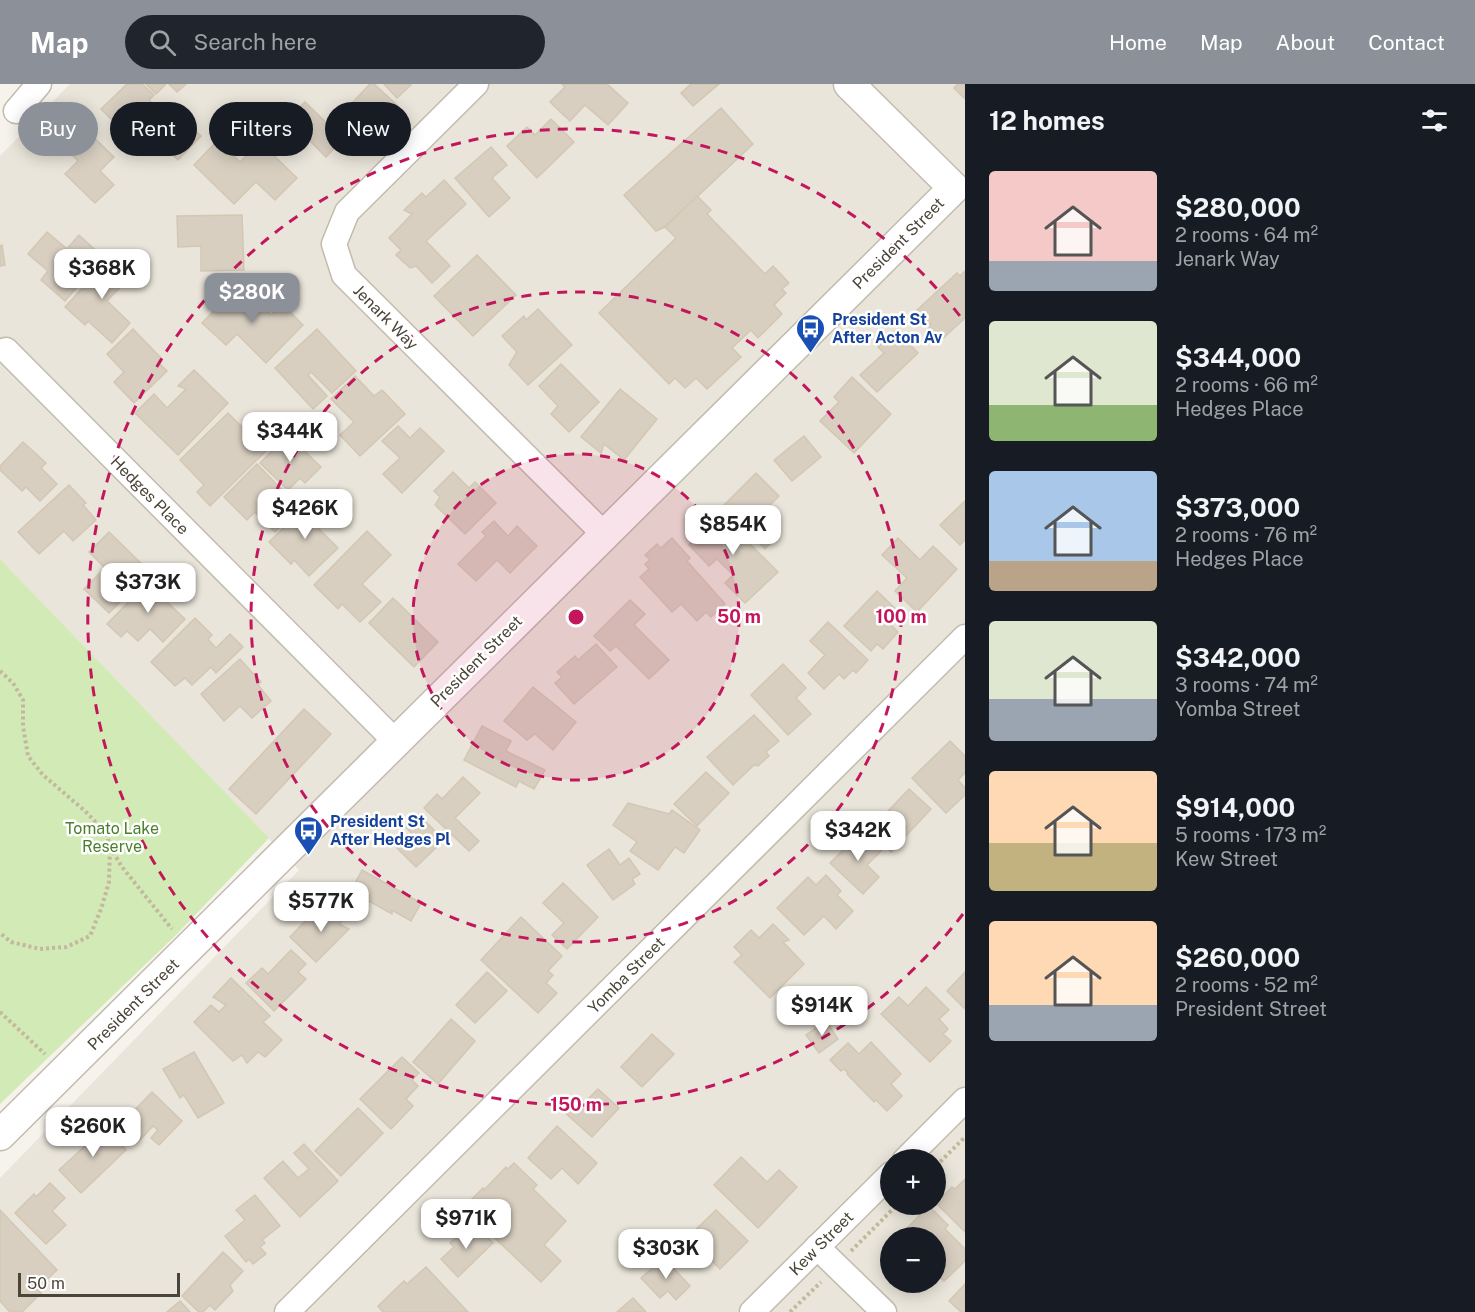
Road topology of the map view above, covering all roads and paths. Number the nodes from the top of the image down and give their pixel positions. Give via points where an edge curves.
1 (39, 84) edge
2 (476, 84) edge
3 (849, 84) edge
4 (16, 111) dead end
5 (959, 193) edge
6 (6, 350) dead end
7 (604, 534) junction
8 (965, 638) edge
9 (0, 671) edge
10 (395, 741) junction
11 (110, 847) junction
12 (0, 933) edge
13 (176, 935) dead end
14 (0, 1012) edge
15 (50, 1059) dead end
16 (965, 1100) edge
17 (0, 1135) edge
18 (965, 1137) edge
19 (916, 1149) edge
20 (946, 1156) edge
21 (880, 1185) edge
22 (817, 1247) junction
23 (287, 1312) edge
24 (752, 1312) edge
25 (884, 1312) edge

1 - 4 street
2 - 7 street, Jenark Way via 347,212 334,244 344,275
3 - 5 street
5 - 7 street, President Street
6 - 10 street, Hedges Place
7 - 10 street, President Street
8 - 23 street, Yomba Street
9 - 11 path via 22,700 28,756 106,833
10 - 17 street, President Street
11 - 12 path via 109,882 90,936 66,947 40,950 11,942
11 - 13 path
14 - 15 path
16 - 19 street
18 - 20 path
21 - 22 street, Kew Street
22 - 24 street, Kew Street
22 - 25 street

